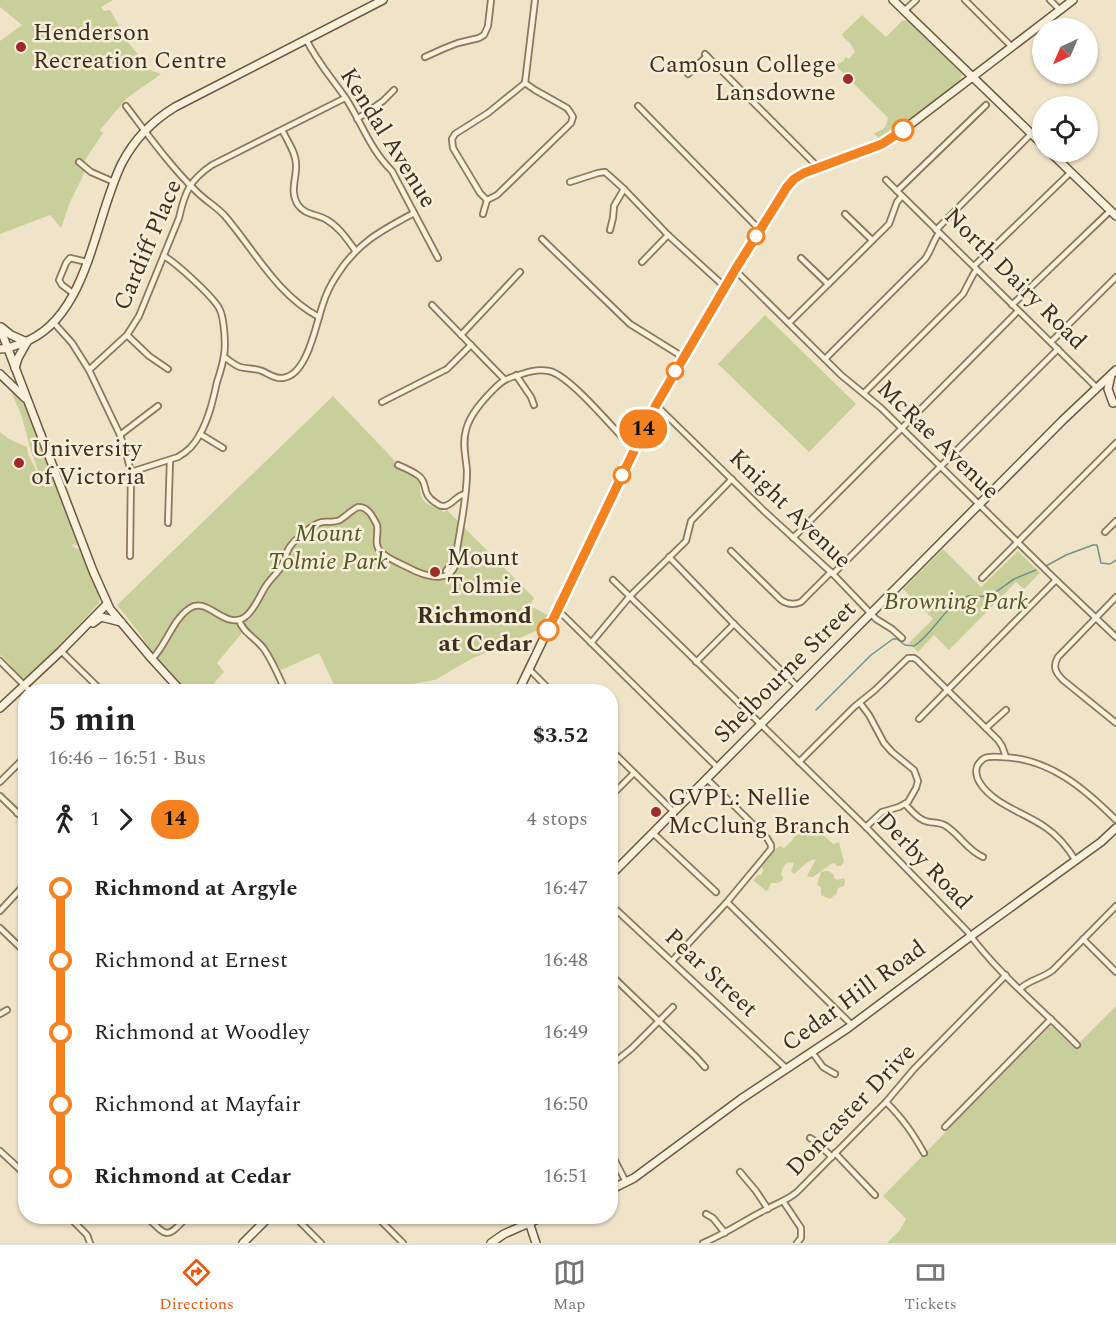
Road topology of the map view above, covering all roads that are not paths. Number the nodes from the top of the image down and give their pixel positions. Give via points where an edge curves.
1 (383, 0) edge
2 (491, 0) edge
3 (535, 0) edge
4 (893, 0) edge
5 (915, 0) edge
6 (965, 0) edge
7 (1050, 0) edge
8 (1073, 0) edge
9 (1060, 10) junction
10 (904, 11) junction
11 (306, 39) junction
12 (1012, 47) junction
13 (425, 57) dead end
14 (688, 74) dead end
15 (973, 76) junction
16 (525, 83) junction
17 (394, 90) dead end
18 (345, 98) junction
19 (986, 105) dead end
20 (126, 106) dead end
21 (638, 106) dead end
22 (357, 119) junction
23 (282, 130) junction
24 (145, 131) junction
25 (1032, 133) joint
26 (79, 162) dead end
27 (1060, 162) edge
28 (818, 167) junction
29 (1071, 172) junction
30 (886, 180) dead end
31 (114, 182) junction
32 (570, 182) dead end
33 (190, 185) junction
34 (624, 189) junction
35 (897, 192) junction
36 (902, 196) junction
37 (487, 200) junction
38 (414, 213) junction
39 (1113, 213) edge
40 (483, 214) dead end
41 (845, 214) dead end
42 (610, 230) dead end
43 (760, 230) junction
44 (938, 231) junction
45 (668, 235) junction
46 (542, 239) dead end
47 (872, 240) junction
48 (355, 250) junction
49 (164, 256) junction
50 (438, 258) dead end
51 (801, 258) dead end
52 (87, 262) junction
53 (642, 262) dead end
54 (976, 268) junction
55 (735, 270) junction
56 (520, 272) dead end
57 (1116, 277) edge
58 (828, 284) junction
59 (725, 287) junction
60 (74, 294) junction
61 (432, 305) dead end
62 (1012, 305) junction
63 (1018, 311) junction
64 (318, 317) junction
65 (54, 323) junction
66 (789, 323) junction
67 (0, 327) edge
68 (127, 335) junction
69 (461, 335) junction
70 (27, 342) junction
71 (1051, 342) junction
72 (471, 345) junction
73 (4, 349) edge
74 (1058, 349) junction
75 (0, 355) edge
76 (224, 357) junction
77 (683, 357) junction
78 (825, 359) junction
79 (15, 368) junction
80 (168, 369) dead end
81 (89, 370) junction
82 (1113, 373) edge
83 (0, 375) edge
84 (516, 375) junction
85 (504, 379) junction
86 (1097, 388) junction
87 (864, 393) junction
88 (27, 400) junction
89 (382, 402) dead end
90 (534, 405) dead end
91 (656, 405) junction
92 (1114, 405) edge
93 (158, 406) dead end
94 (902, 428) junction
95 (200, 434) junction
96 (120, 435) junction
97 (1116, 443) edge
98 (635, 446) junction
99 (223, 448) dead end
100 (170, 460) junction
101 (398, 465) dead end
102 (941, 466) junction
103 (130, 472) junction
104 (732, 479) junction
105 (465, 494) junction
106 (980, 504) junction
107 (1116, 521) edge
108 (168, 523) dead end
109 (1105, 532) dead end
110 (793, 538) junction
111 (1018, 542) junction
112 (731, 551) dead end
113 (130, 556) dead end
114 (669, 557) junction
115 (832, 573) junction
116 (982, 578) dead end
117 (613, 580) dead end
118 (1056, 580) junction
119 (630, 596) junction
120 (1116, 597) edge
121 (107, 604) junction
122 (558, 610) junction
123 (871, 613) junction
124 (1096, 617) junction
125 (239, 620) junction
126 (121, 622) junction
127 (734, 624) junction
128 (86, 625) junction
129 (1116, 637) edge
130 (902, 638) dead end
131 (591, 643) junction
132 (62, 651) junction
133 (152, 659) junction
134 (0, 661) edge
135 (696, 662) junction
136 (529, 669) junction
137 (23, 684) edge
138 (25, 684) edge
139 (95, 684) edge
140 (175, 684) edge
141 (282, 684) edge
142 (522, 684) edge
143 (544, 684) edge
144 (798, 687) junction
145 (948, 690) junction
146 (18, 691) edge
147 (860, 703) junction
148 (0, 708) edge
149 (1006, 710) dead end
150 (919, 718) dead end
151 (1116, 723) edge
152 (761, 725) junction
153 (986, 728) junction
154 (618, 757) edge
155 (1006, 757) junction
156 (799, 762) junction
157 (18, 764) edge
158 (718, 768) junction
159 (634, 773) junction
160 (707, 779) junction
161 (0, 782) edge
162 (618, 789) edge
163 (0, 796) edge
164 (905, 804) junction
165 (674, 812) junction
166 (17, 813) edge
167 (1116, 820) edge
168 (866, 827) junction
169 (1116, 828) edge
170 (653, 833) junction
171 (983, 857) dead end
172 (1076, 861) junction
173 (618, 868) edge
174 (18, 892) edge
175 (716, 892) dead end
176 (727, 902) junction
177 (1116, 906) edge
178 (0, 911) edge
179 (618, 911) edge
180 (0, 928) edge
181 (971, 936) junction
182 (1083, 939) junction
183 (18, 945) edge
184 (672, 961) junction
185 (1116, 972) edge
186 (1006, 975) junction
187 (618, 982) edge
188 (1020, 989) junction
189 (674, 1006) dead end
190 (7, 1010) dead end
191 (0, 1014) edge
192 (1051, 1019) junction
193 (658, 1021) junction
194 (852, 1025) junction
195 (1077, 1045) dead end
196 (812, 1052) junction
197 (618, 1059) edge
198 (705, 1067) dead end
199 (787, 1069) junction
200 (835, 1074) dead end
201 (886, 1102) junction
202 (945, 1127) dead end
203 (810, 1138) dead end
204 (0, 1151) edge
205 (924, 1153) dead end
206 (833, 1155) junction
207 (618, 1166) edge
208 (18, 1168) edge
209 (740, 1172) dead end
210 (626, 1182) junction
211 (618, 1186) edge
212 (875, 1195) dead end
213 (783, 1202) junction
214 (768, 1209) junction
215 (706, 1214) dead end
216 (76, 1224) edge
217 (154, 1224) edge
218 (181, 1224) edge
219 (262, 1224) edge
220 (302, 1224) edge
221 (384, 1224) edge
222 (521, 1224) edge
223 (529, 1224) edge
224 (725, 1233) junction
225 (90, 1243) edge
226 (243, 1243) edge
227 (321, 1243) edge
228 (403, 1243) edge
229 (491, 1243) edge
230 (536, 1243) edge
231 (703, 1243) edge
232 (797, 1243) edge

1 - 11 main road
2 - 13 street via 483,35
3 - 16 street
4 - 10 main road
5 - 10 street
6 - 12 street
7 - 9 street
8 - 9 main road
9 - 12 main road
10 - 15 main road
11 - 18 street, Kendal Avenue
11 - 24 main road via 175,107
12 - 15 main road
14 - 28 street via 706,55
15 - 25 main road
15 - 28 main road via 885,142
16 - 37 street via 452,139 453,147
16 - 37 street via 567,108 573,117 505,188
17 - 22 street
18 - 22 street, Kendal Avenue
18 - 23 street, Cardiff Place
19 - 35 street
20 - 24 street
21 - 43 street
22 - 38 street, Kendal Avenue
23 - 33 street, Cardiff Place via 212,165
23 - 48 street via 295,158 293,193 300,207 332,223
24 - 31 main road
24 - 33 street
25 - 44 street
26 - 31 street
27 - 29 main road
28 - 43 main road via 791,182
29 - 39 main road
29 - 54 street
30 - 35 street, North Dairy Road
31 - 52 main road
32 - 34 street via 605,172
33 - 49 street, Cardiff Place
33 - 64 street via 225,216 292,300
34 - 42 street via 614,206
34 - 45 street
35 - 36 street, North Dairy Road
36 - 44 street, North Dairy Road
36 - 47 street via 890,222
37 - 40 street
38 - 48 street
38 - 50 street, Kendal Avenue
39 - 62 street via 1104,217
41 - 47 street
43 - 55 main road
44 - 54 street, North Dairy Road
44 - 78 street via 925,259
45 - 53 street
45 - 59 street
46 - 77 street via 630,324
47 - 58 street
48 - 64 street via 330,286
49 - 68 street, Cardiff Place via 144,308
49 - 76 street via 221,311
51 - 58 street
52 - 60 main road
52 - 60 street via 70,258 66,262 59,280
54 - 62 street, North Dairy Road
54 - 87 street via 963,294
55 - 59 main road
55 - 66 street, McRae Avenue
56 - 69 street
57 - 71 street
58 - 66 street
59 - 77 main road
60 - 65 main road
61 - 69 street
62 - 63 street, North Dairy Road
63 - 71 street, North Dairy Road
63 - 94 street
64 - 76 street via 305,356 286,378 239,367
65 - 70 main road
65 - 81 street
66 - 78 street, McRae Avenue
67 - 70 main road
67 - 73 main road
68 - 80 street
68 - 81 street, Cardiff Place
69 - 72 street
70 - 73 main road
70 - 79 main road
71 - 74 street, North Dairy Road
72 - 85 street
72 - 89 street via 447,369
73 - 75 main road
73 - 79 main road
74 - 86 street, North Dairy Road
74 - 102 street
76 - 95 street
77 - 91 main road
78 - 87 street, McRae Avenue
79 - 88 main road
81 - 96 street
82 - 86 main road, Shelbourne Street
82 - 92 main road via 1108,389
83 - 88 main road
84 - 85 street
84 - 90 street
84 - 98 street via 548,370 564,377
85 - 105 street via 468,423 464,442
86 - 92 main road, North Dairy Road
86 - 106 main road, Shelbourne Street
87 - 94 street, McRae Avenue
88 - 121 main road
91 - 98 main road
91 - 104 street, Knight Avenue
93 - 96 street
94 - 102 street, McRae Avenue
94 - 110 street
95 - 99 street
95 - 100 street via 184,454
96 - 103 street
97 - 111 street
98 - 122 main road
100 - 103 street
100 - 108 street
101 - 105 street via 419,476 427,497 443,507
102 - 106 street, McRae Avenue
102 - 115 street
103 - 113 street
104 - 110 street, Knight Avenue
104 - 114 street via 693,519 686,541
105 - 125 street via 458,558 444,577 422,575 383,554 376,545 375,520 366,509 358,507 336,521 317,524 295,542 252,610
106 - 111 street, McRae Avenue
106 - 123 main road, Shelbourne Street
107 - 109 street
110 - 115 street, Knight Avenue
111 - 116 street
111 - 118 street, McRae Avenue
112 - 115 street via 789,604 804,600
114 - 119 street
114 - 127 street
115 - 123 street, Knight Avenue
117 - 119 street, Derby Road
118 - 124 street, McRae Avenue
118 - 145 street
119 - 131 street
119 - 135 street, Derby Road
120 - 124 street
121 - 126 main road
121 - 128 main road
122 - 131 street
122 - 136 main road
123 - 130 street, Knight Avenue
123 - 144 main road, Shelbourne Street
124 - 129 street, McRae Avenue
124 - 151 street via 1058,657 1055,671
125 - 133 street via 223,617 201,605 192,606
125 - 141 street via 262,646
126 - 128 main road via 101,617
126 - 133 main road
127 - 135 street
127 - 144 street
128 - 132 main road
131 - 158 street
132 - 138 main road
132 - 139 street
133 - 140 main road
134 - 137 street
135 - 152 street, Derby Road
136 - 142 main road
136 - 143 street
144 - 152 main road, Shelbourne Street
145 - 147 street via 911,657
145 - 150 street
145 - 153 street
146 - 148 main road
147 - 156 street
147 - 164 street via 884,743 917,775 916,788
149 - 153 street
152 - 156 street, Derby Road
152 - 158 main road, Shelbourne Street
153 - 155 street via 1001,743
154 - 159 street
155 - 167 street via 1043,766 1068,778
155 - 172 street via 980,761 976,770 979,783 994,798 1044,826
156 - 168 street, Derby Road
157 - 161 street
158 - 160 main road, Shelbourne Street
159 - 162 street
159 - 165 street
160 - 165 main road, Shelbourne Street
160 - 176 street via 771,845 769,853
163 - 166 street
164 - 168 street via 882,812
164 - 171 street via 920,819 947,826
165 - 170 main road, Shelbourne Street
168 - 181 street, Derby Road
169 - 172 main road, Cedar Hill Road
170 - 173 main road, Shelbourne Street
170 - 175 street
172 - 181 main road, Cedar Hill Road
174 - 178 street
176 - 184 street
176 - 194 street
177 - 182 street
179 - 184 street, Pear Street
180 - 183 street
181 - 186 street, Derby Road
181 - 194 main road, Cedar Hill Road
182 - 185 street
182 - 188 street via 1049,972
184 - 199 street, Pear Street
186 - 188 street, Derby Road
186 - 201 street, Doncaster Drive
187 - 193 street
188 - 192 street, Derby Road
189 - 193 street
190 - 191 street
192 - 195 street, Derby Road
192 - 202 street
193 - 197 street
193 - 198 street
194 - 196 main road, Cedar Hill Road
196 - 199 main road, Cedar Hill Road
196 - 200 street via 823,1067
199 - 210 main road, Cedar Hill Road
201 - 205 street via 908,1126
201 - 206 street, Doncaster Drive
203 - 206 street
204 - 208 street
206 - 212 street
206 - 213 street, Doncaster Drive
207 - 210 street
209 - 214 street
210 - 211 main road, Cedar Hill Road
213 - 214 street, Doncaster Drive
213 - 232 street via 801,1228
214 - 224 street, Doncaster Drive
215 - 224 street
216 - 225 street
217 - 218 street via 169,1234
219 - 226 main road
220 - 227 street
221 - 228 street
222 - 229 main road
223 - 230 main road
224 - 231 street, Doncaster Drive

